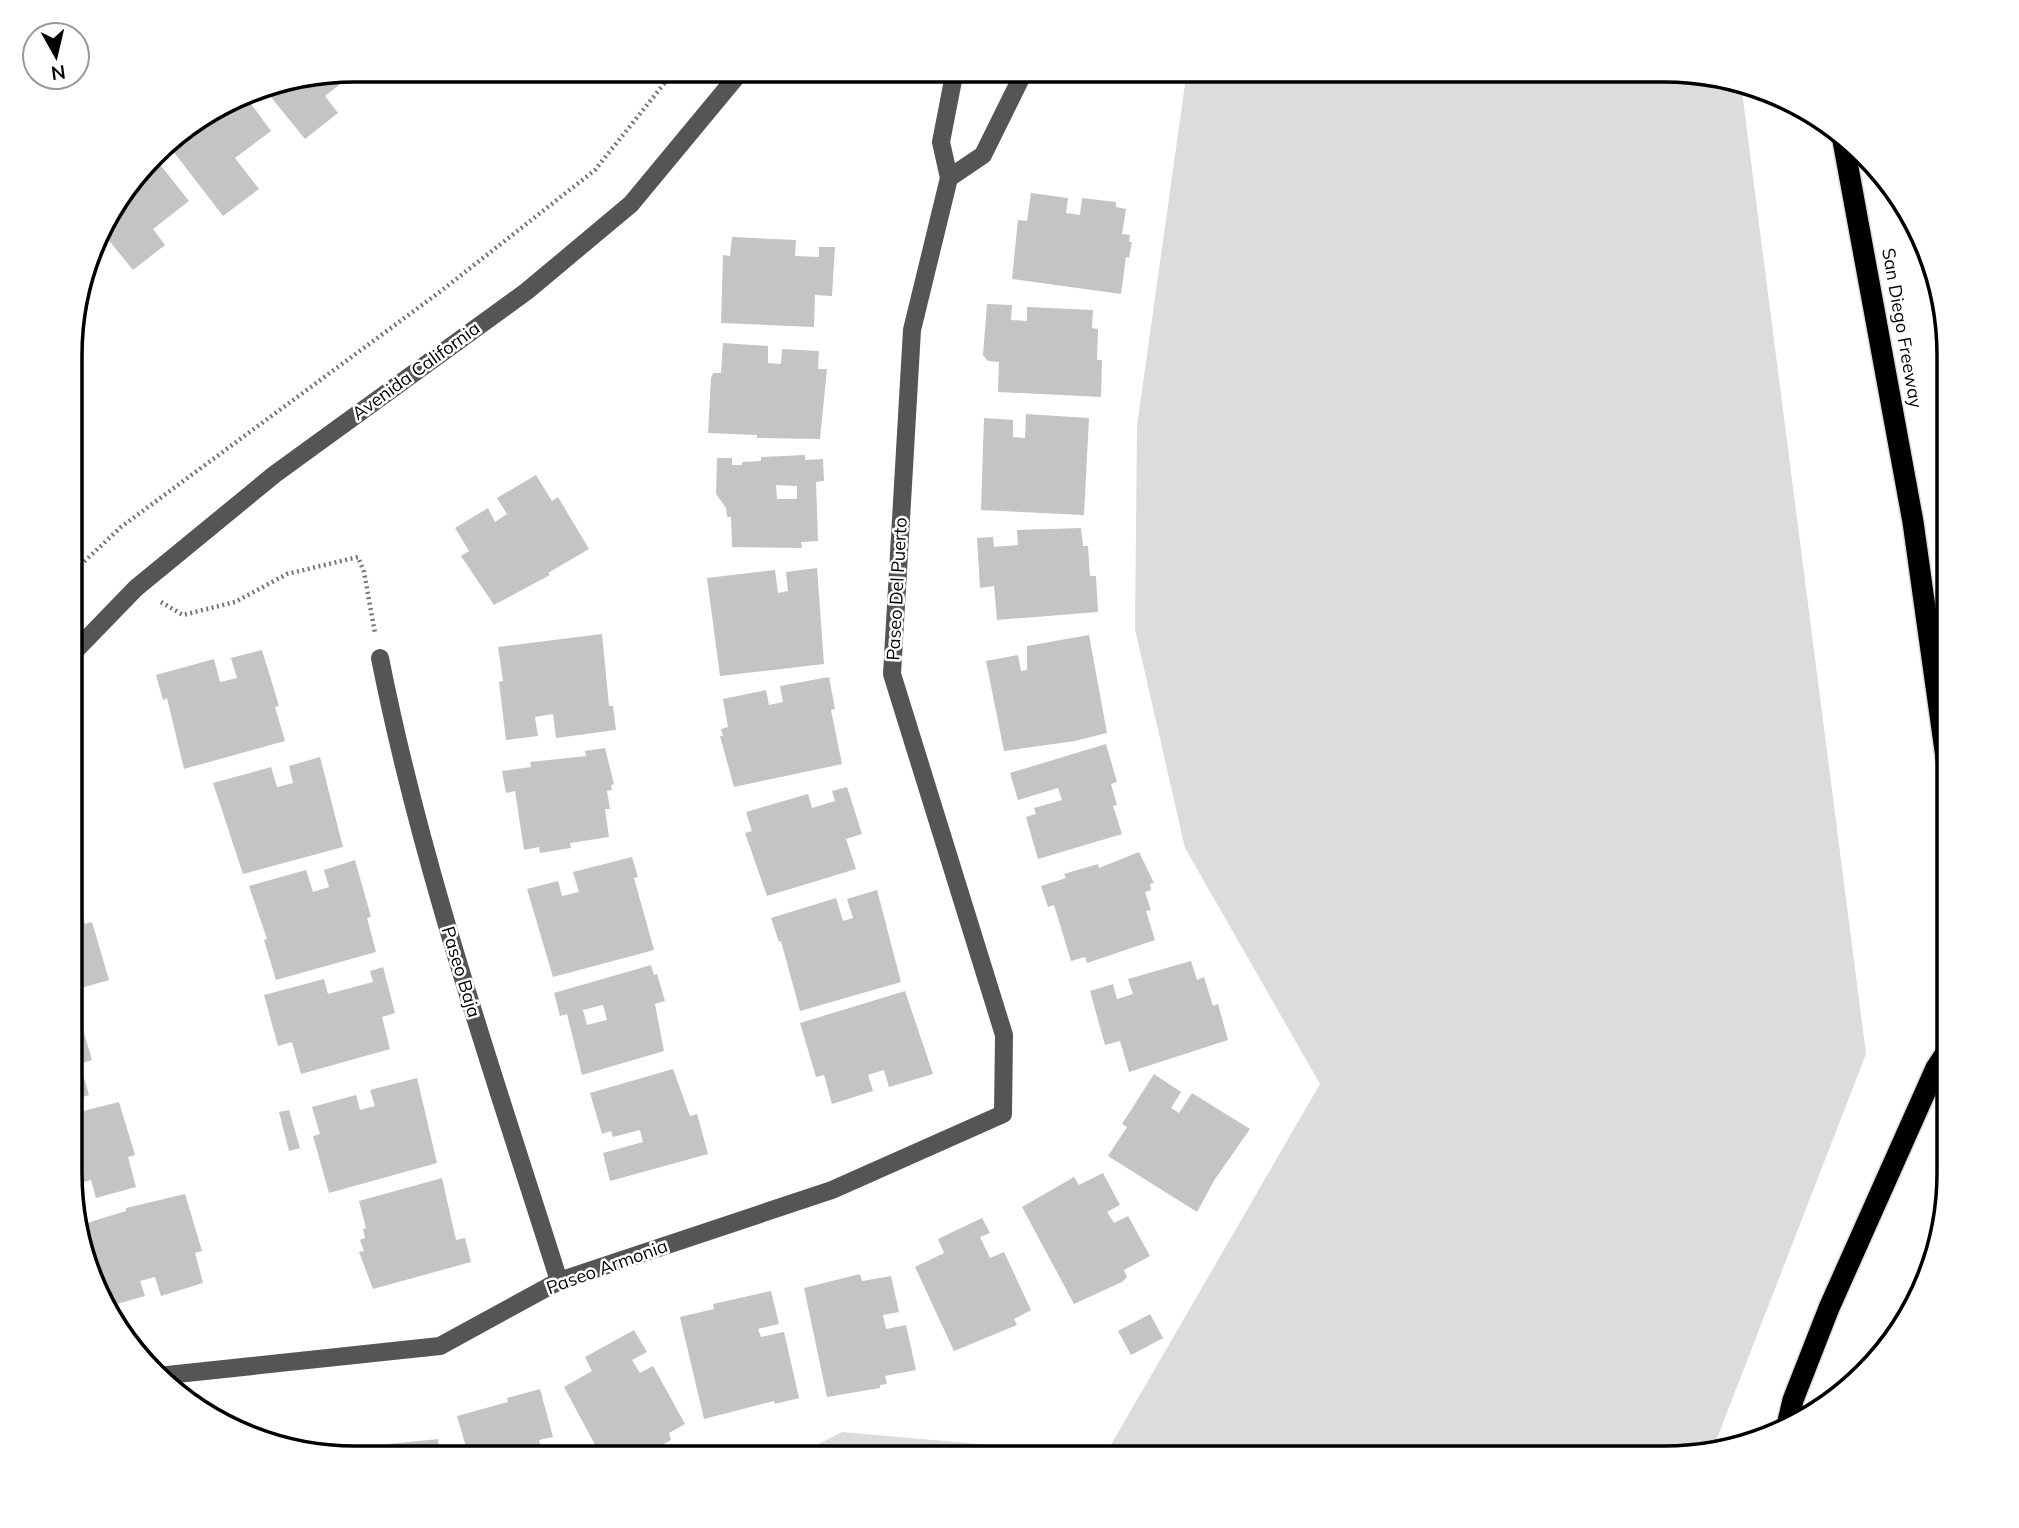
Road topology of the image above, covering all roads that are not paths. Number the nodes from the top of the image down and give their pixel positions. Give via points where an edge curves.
1 (732, 82) edge
2 (953, 82) edge
3 (1019, 82) edge
4 (1845, 151) edge
5 (948, 178) junction
6 (82, 644) edge
7 (380, 658) road end
8 (1937, 693) edge
9 (1937, 1066) edge
10 (1003, 1114) joint
11 (559, 1281) junction
12 (171, 1375) edge
13 (1789, 1415) edge

1 - 6 street, Avenida California via 631,204 527,291 275,474 136,588
2 - 5 street, Paseo Del Puerto via 941,142
3 - 5 street via 983,155
4 - 8 highway, San Diego Freeway via 1913,522
5 - 10 street, Paseo Del Puerto via 912,330 892,674 1004,1035
7 - 11 street, Paseo Baja via 400,763 444,918
9 - 13 highway via 1829,1308
10 - 11 street, Paseo Armonia via 832,1190
11 - 12 street, Paseo Armonia via 440,1346

